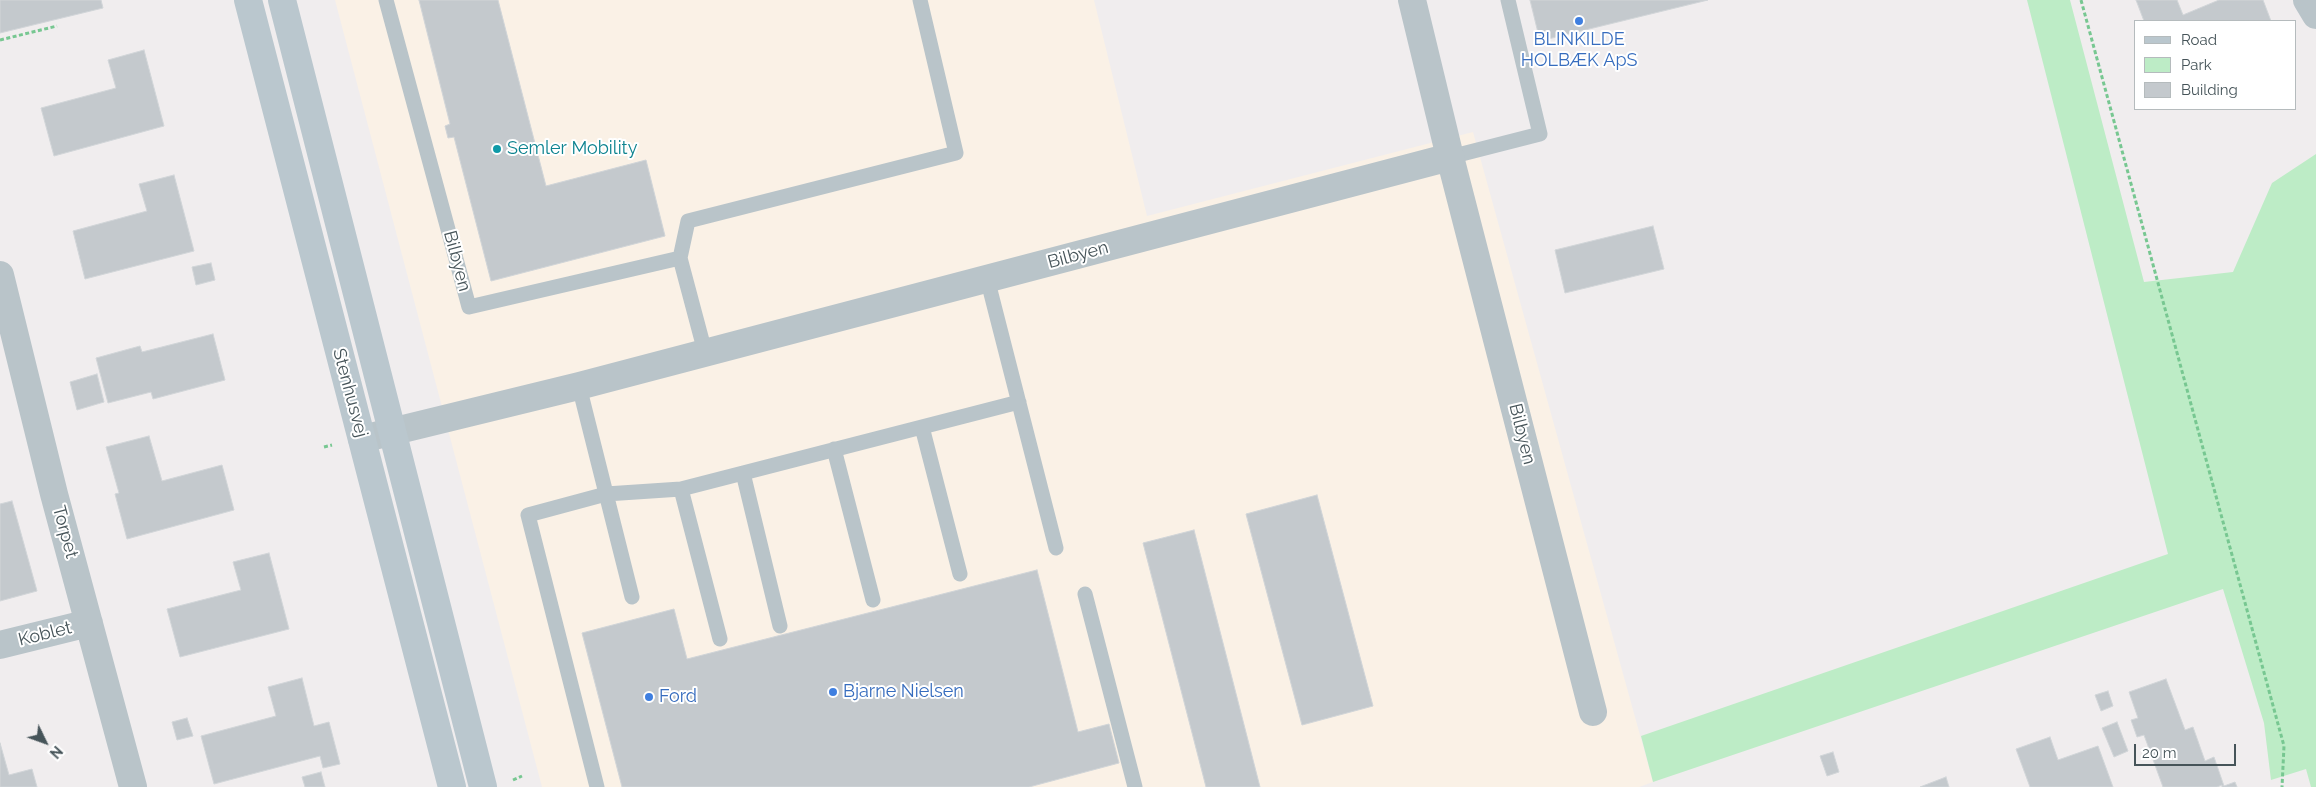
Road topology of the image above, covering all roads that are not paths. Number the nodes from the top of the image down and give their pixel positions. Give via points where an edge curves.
1 (248, 0) edge
2 (282, 0) edge
3 (386, 0) edge
4 (920, 0) edge
5 (1412, 0) edge
6 (1508, 0) edge
7 (2307, 0) edge
8 (2316, 15) edge
9 (1450, 157) junction
10 (680, 258) junction
11 (0, 275) edge
12 (987, 278) junction
13 (705, 352) junction
14 (579, 386) junction
15 (1019, 402) junction
16 (922, 427) junction
17 (392, 431) junction
18 (362, 439) junction
19 (834, 449) junction
20 (743, 473) junction
21 (681, 489) junction
22 (606, 494) junction
23 (1056, 548) dead end
24 (960, 574) dead end
25 (1085, 594) dead end
26 (632, 597) dead end
27 (873, 600) dead end
28 (90, 623) junction
29 (780, 626) dead end
30 (720, 639) dead end
31 (0, 645) edge
32 (1593, 712) dead end
33 (133, 787) edge
34 (452, 787) edge
35 (483, 787) edge
36 (597, 787) edge
37 (1134, 787) edge

1 - 18 street, Stenhusvej
2 - 17 street, Stenhusvej
3 - 10 lane, Bilbyen via 469,307
4 - 10 lane via 956,153 688,221
5 - 9 street, Bilbyen
6 - 9 lane via 1540,134
7 - 8 street
9 - 12 street, Bilbyen
9 - 32 street, Bilbyen
10 - 13 lane
11 - 28 street, Torpet
12 - 13 street, Bilbyen
12 - 15 lane
13 - 14 street, Bilbyen
14 - 17 street, Bilbyen
14 - 22 lane
15 - 16 lane
15 - 23 lane
16 - 19 lane
16 - 24 lane
17 - 18 street, Bilbyen
17 - 35 street, Stenhusvej
18 - 34 street, Stenhusvej
19 - 20 lane
19 - 27 lane
20 - 21 lane
20 - 29 lane
21 - 22 lane
21 - 30 lane
22 - 26 lane
22 - 36 lane via 528,515
25 - 37 lane
28 - 31 street, Koblet
28 - 33 street, Torpet

